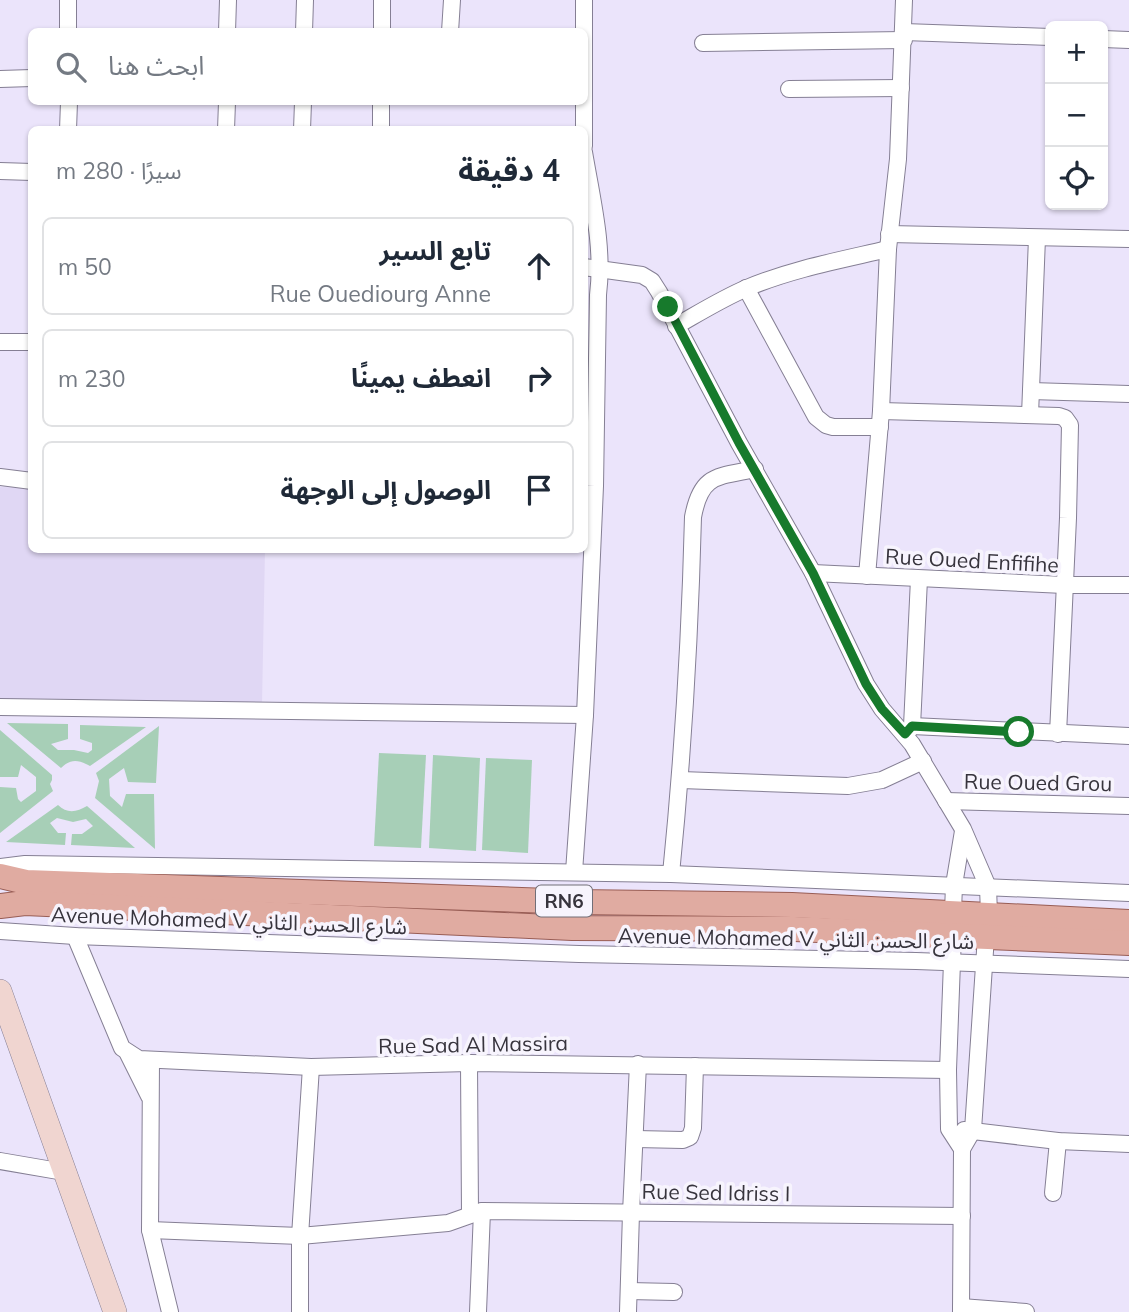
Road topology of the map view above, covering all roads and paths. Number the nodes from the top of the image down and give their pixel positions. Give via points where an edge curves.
1 (68, 0) edge
2 (228, 0) edge
3 (305, 0) edge
4 (382, 0) edge
5 (452, 0) edge
6 (583, 0) edge
7 (904, 0) edge
8 (68, 28) edge
9 (227, 28) edge
10 (304, 28) edge
11 (382, 28) edge
12 (450, 28) edge
13 (584, 28) edge
14 (904, 36) junction
15 (1045, 37) edge
16 (1108, 39) edge
17 (1129, 40) edge
18 (703, 43) dead end
19 (28, 78) edge
20 (0, 79) edge
21 (901, 88) junction
22 (789, 89) dead end
23 (69, 105) edge
24 (227, 105) edge
25 (303, 105) edge
26 (381, 105) edge
27 (584, 105) edge
28 (68, 126) edge
29 (226, 126) edge
30 (302, 126) edge
31 (380, 126) edge
32 (584, 126) edge
33 (0, 171) edge
34 (28, 172) edge
35 (588, 174) edge
36 (1037, 238) junction
37 (1129, 239) edge
38 (888, 242) junction
39 (588, 268) edge
40 (601, 270) junction
41 (746, 288) junction
42 (676, 326) junction
43 (0, 342) edge
44 (28, 342) edge
45 (590, 345) edge
46 (1031, 391) junction
47 (1129, 394) edge
48 (1030, 415) junction
49 (881, 419) junction
50 (755, 469) junction
51 (0, 477) edge
52 (28, 480) edge
53 (590, 486) edge
54 (813, 573) junction
55 (867, 576) junction
56 (919, 579) junction
57 (1064, 585) junction
58 (1129, 585) edge
59 (0, 707) edge
60 (585, 715) junction
61 (909, 730) junction
62 (1058, 734) junction
63 (1129, 736) edge
64 (923, 761) junction
65 (681, 780) junction
66 (946, 802) junction
67 (1129, 806) edge
68 (964, 829) junction
69 (0, 867) edge
70 (574, 872) junction
71 (671, 874) junction
72 (0, 876) edge
73 (954, 885) junction
74 (988, 887) junction
75 (1129, 893) edge
76 (0, 906) edge
77 (1129, 922) edge
78 (953, 924) junction
79 (987, 925) junction
80 (0, 931) edge
81 (75, 936) junction
82 (1129, 943) edge
83 (952, 962) junction
84 (984, 964) junction
85 (1129, 969) edge
86 (2, 1003) edge
87 (128, 1054) junction
88 (151, 1060) junction
89 (468, 1063) junction
90 (638, 1064) junction
91 (695, 1066) junction
92 (311, 1067) junction
93 (948, 1070) junction
94 (150, 1098) junction
95 (949, 1129) junction
96 (972, 1130) junction
97 (636, 1139) junction
98 (1058, 1141) junction
99 (1129, 1144) edge
100 (962, 1149) junction
101 (0, 1161) edge
102 (65, 1172) junction
103 (1053, 1193) dead end
104 (476, 1212) junction
105 (631, 1213) junction
106 (962, 1216) junction
107 (150, 1230) junction
108 (300, 1236) junction
109 (629, 1291) junction
110 (674, 1292) dead end
111 (961, 1310) edge
112 (115, 1312) edge
113 (170, 1312) edge
114 (300, 1312) edge
115 (478, 1312) edge
116 (628, 1312) edge
117 (1026, 1312) edge

1 - 8 street
2 - 9 street
3 - 10 street
4 - 11 street
5 - 12 street
6 - 13 street
7 - 14 street
14 - 15 street
14 - 18 street
14 - 21 street
16 - 17 street
19 - 20 street
21 - 22 street
21 - 38 street
23 - 28 street
24 - 29 street
25 - 30 street
26 - 31 street
27 - 32 street
33 - 34 street
35 - 40 street
36 - 37 street
36 - 38 street
36 - 46 street
38 - 41 street
38 - 49 street
39 - 40 street
40 - 42 street via 642,275 652,281
40 - 45 street
41 - 42 street
41 - 49 street via 816,418 833,427
42 - 50 street
43 - 44 street
45 - 53 street
46 - 47 street
46 - 48 street
48 - 49 street
48 - 57 street via 1059,416 1070,425
49 - 55 street
50 - 54 street
50 - 65 street via 716,477 702,487 697,499
51 - 52 street
53 - 60 street
54 - 55 street, Rue Oued Enfifihe
54 - 61 street via 866,684 882,709
55 - 56 street, Rue Oued Enfifihe
56 - 57 street, Rue Oued Enfifihe
56 - 61 street
57 - 58 street, Rue Oued Enfifihe
57 - 62 street
59 - 60 street
60 - 70 street
61 - 62 street
61 - 64 street
62 - 63 street
64 - 65 street via 882,780 848,786
64 - 66 street
65 - 71 street
66 - 67 street, Rue Oued Grou
66 - 68 street
68 - 73 street
68 - 74 street
69 - 70 street
70 - 71 street
71 - 73 street
72 - 78 main road, RN6 via 26,882 792,905
73 - 74 street
73 - 78 street
74 - 75 street
74 - 79 street
76 - 78 main road, RN6 via 25,903 572,928
77 - 79 main road, RN6
78 - 79 main road, RN6
78 - 83 street
79 - 82 main road, RN6
79 - 84 street
80 - 81 street, Avenue Mohamed V شارع الحسن الثاني
81 - 83 street, Avenue Mohamed V شارع الحسن الثاني
81 - 87 street
83 - 84 street, Avenue Mohamed V شارع الحسن الثاني
83 - 93 street
84 - 85 street, Avenue Mohamed V شارع الحسن الثاني
84 - 96 street
86 - 102 main road
87 - 88 street, Rue Sad Al Massira
87 - 94 street
88 - 92 street, Rue Sad Al Massira
88 - 94 street
89 - 90 street, Rue Sad Al Massira
89 - 92 street, Rue Sad Al Massira
89 - 104 street
90 - 91 street, Rue Sad Al Massira
90 - 97 street
91 - 93 street, Rue Sad Al Massira
91 - 97 street via 690,1137
92 - 108 street
93 - 95 street
94 - 107 street
95 - 96 street
95 - 100 street
96 - 98 street
96 - 100 street
97 - 105 street
98 - 99 street
98 - 103 street
100 - 106 street
101 - 102 street
102 - 112 main road
104 - 105 street, Rue Sed Idriss I
104 - 108 street, Rue Sed Idriss I via 448,1223
104 - 115 street
105 - 106 street, Rue Sed Idriss I
105 - 109 street
106 - 111 street
107 - 108 street, Rue Sed Idriss I
107 - 113 street
108 - 114 street
109 - 110 street
109 - 116 street
111 - 117 street

